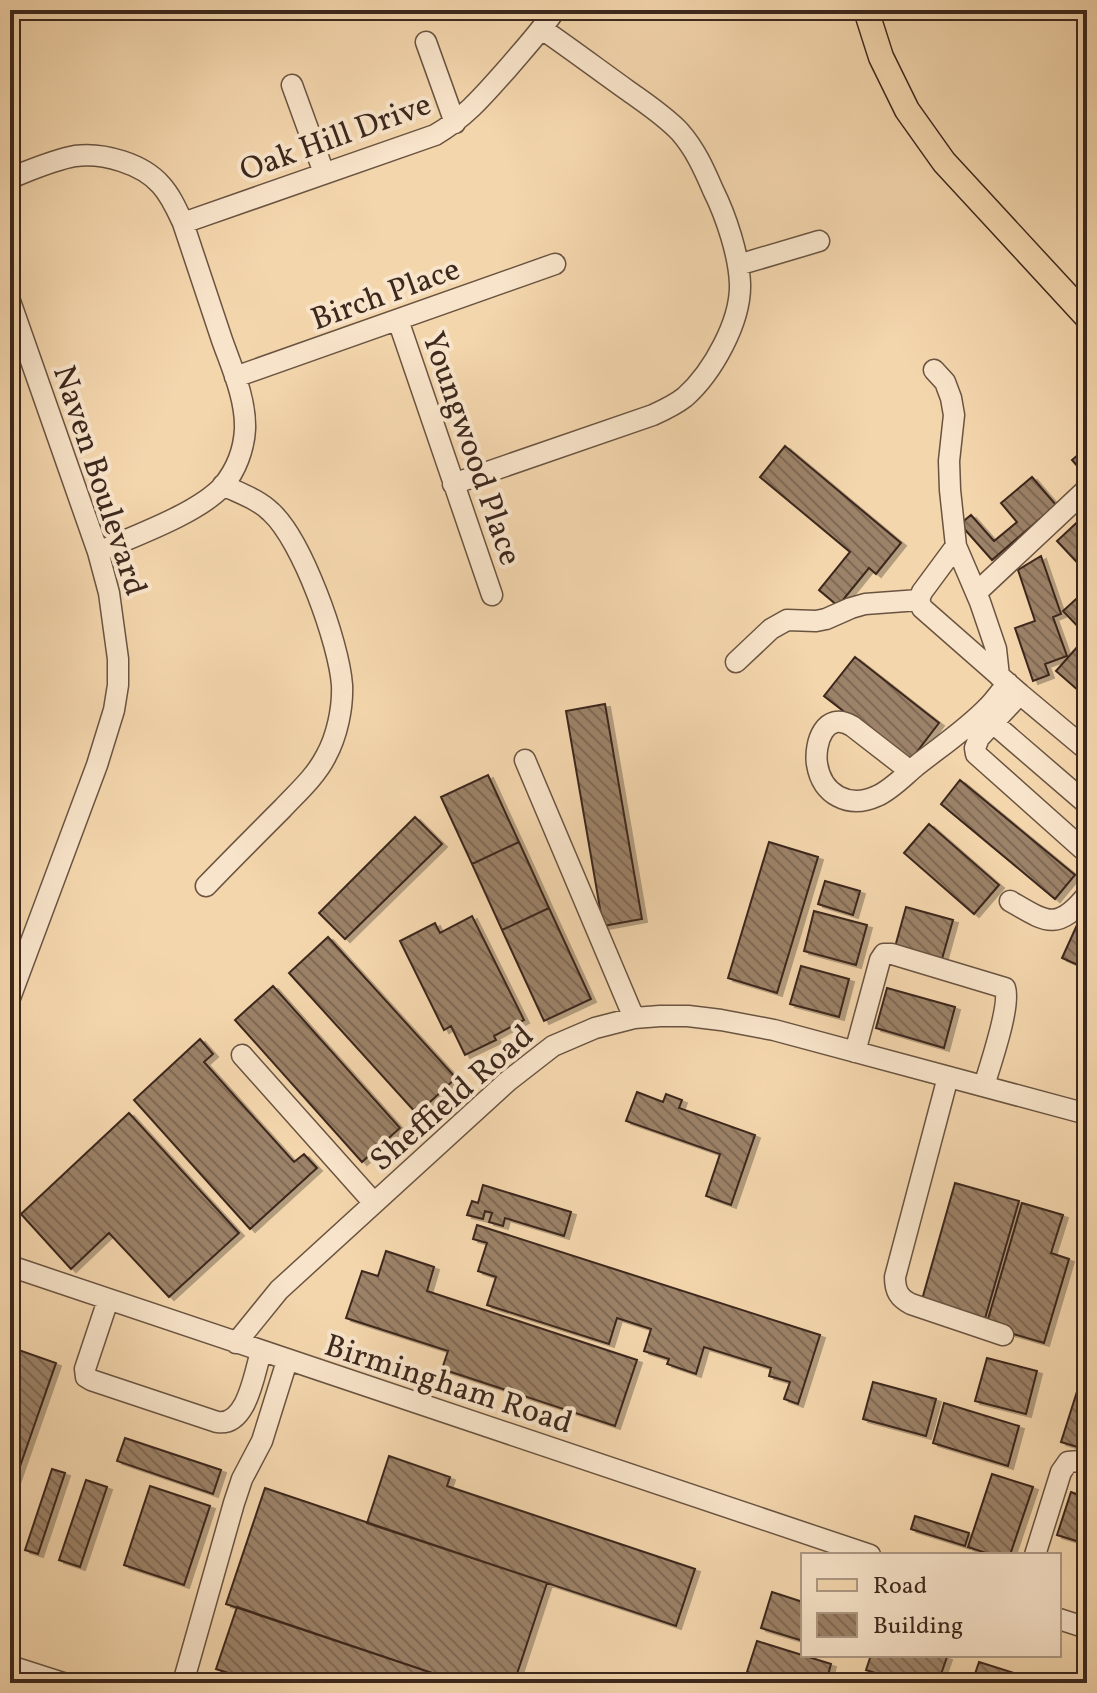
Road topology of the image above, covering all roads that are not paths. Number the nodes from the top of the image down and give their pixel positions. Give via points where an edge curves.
1 (555, 10) edge
2 (866, 10) edge
3 (542, 29) junction
4 (426, 42) dead end
5 (292, 85) dead end
6 (455, 123) junction
7 (324, 173) junction
8 (10, 178) edge
9 (183, 223) junction
10 (819, 241) dead end
11 (555, 264) dead end
12 (738, 265) junction
13 (10, 301) edge
14 (1087, 317) edge
15 (398, 320) junction
16 (934, 370) dead end
17 (235, 377) junction
18 (453, 484) junction
19 (223, 485) junction
20 (1087, 489) edge
21 (956, 546) junction
22 (98, 552) junction
23 (976, 593) junction
24 (492, 595) dead end
25 (920, 604) junction
26 (736, 662) dead end
27 (1009, 685) junction
28 (993, 723) junction
29 (1087, 750) edge
30 (525, 760) dead end
31 (910, 771) junction
32 (1087, 804) edge
33 (1087, 853) edge
34 (206, 886) dead end
35 (1087, 895) edge
36 (1010, 901) dead end
37 (10, 998) edge
38 (634, 1018) junction
39 (855, 1052) junction
40 (242, 1055) dead end
41 (948, 1077) junction
42 (984, 1086) junction
43 (1087, 1114) edge
44 (374, 1203) junction
45 (10, 1266) edge
46 (108, 1300) junction
47 (1003, 1335) dead end
48 (236, 1343) junction
49 (261, 1352) junction
50 (287, 1361) junction
51 (1087, 1463) edge
52 (864, 1553) edge
53 (1036, 1553) edge
54 (1061, 1620) edge
55 (1087, 1628) edge
56 (10, 1666) edge
57 (63, 1683) edge
58 (183, 1683) edge

1 - 3 street, Oak Hill Drive
2 - 14 main road via 907,110 944,162
3 - 6 street, Oak Hill Drive
3 - 12 street via 679,131 698,156 722,208
4 - 6 street
5 - 7 street
6 - 7 street, Oak Hill Drive via 435,135
7 - 9 street, Oak Hill Drive
8 - 9 street via 77,156 114,160 162,185
9 - 17 street
10 - 12 street
11 - 15 street, Birch Place
12 - 18 street via 740,297 731,329 685,397 653,415
13 - 22 street, Naven Boulevard
15 - 17 street, Birch Place
15 - 18 street, Youngwood Place
16 - 21 street via 945,382 954,415 949,461
17 - 19 street via 244,412 243,447
18 - 24 street, Youngwood Place
19 - 22 street via 187,512
19 - 34 street via 262,504 292,538 333,643 342,686 334,738 319,769
20 - 23 street
21 - 23 street
21 - 25 street via 924,588
22 - 37 street, Naven Boulevard via 118,659 114,710
23 - 27 street
25 - 26 street via 865,604 826,619 787,620
25 - 27 street
27 - 28 street
27 - 29 street
27 - 31 street
28 - 32 street
28 - 33 street via 976,743 978,758
30 - 38 street
31 - 31 street via 843,721 832,723 820,736 819,773 836,797 861,801 878,796
35 - 36 street via 1055,921
38 - 39 street, Sheffield Road via 721,1020
38 - 44 street, Sheffield Road via 553,1046
39 - 41 street, Sheffield Road
39 - 42 street via 880,960 892,954 1005,988 1007,1000
40 - 44 street
41 - 42 street, Sheffield Road
41 - 47 street via 895,1277 896,1290 911,1304
42 - 43 street, Sheffield Road
44 - 48 street, Sheffield Road via 279,1290
45 - 46 street, Birmingham Road
46 - 48 street, Birmingham Road
46 - 49 street via 85,1372 105,1385 228,1423 243,1409
48 - 49 street, Birmingham Road
49 - 50 street, Birmingham Road
50 - 52 street, Birmingham Road
50 - 58 street via 262,1441 234,1503
51 - 53 street via 1068,1462 1061,1472
54 - 55 street
56 - 57 street

